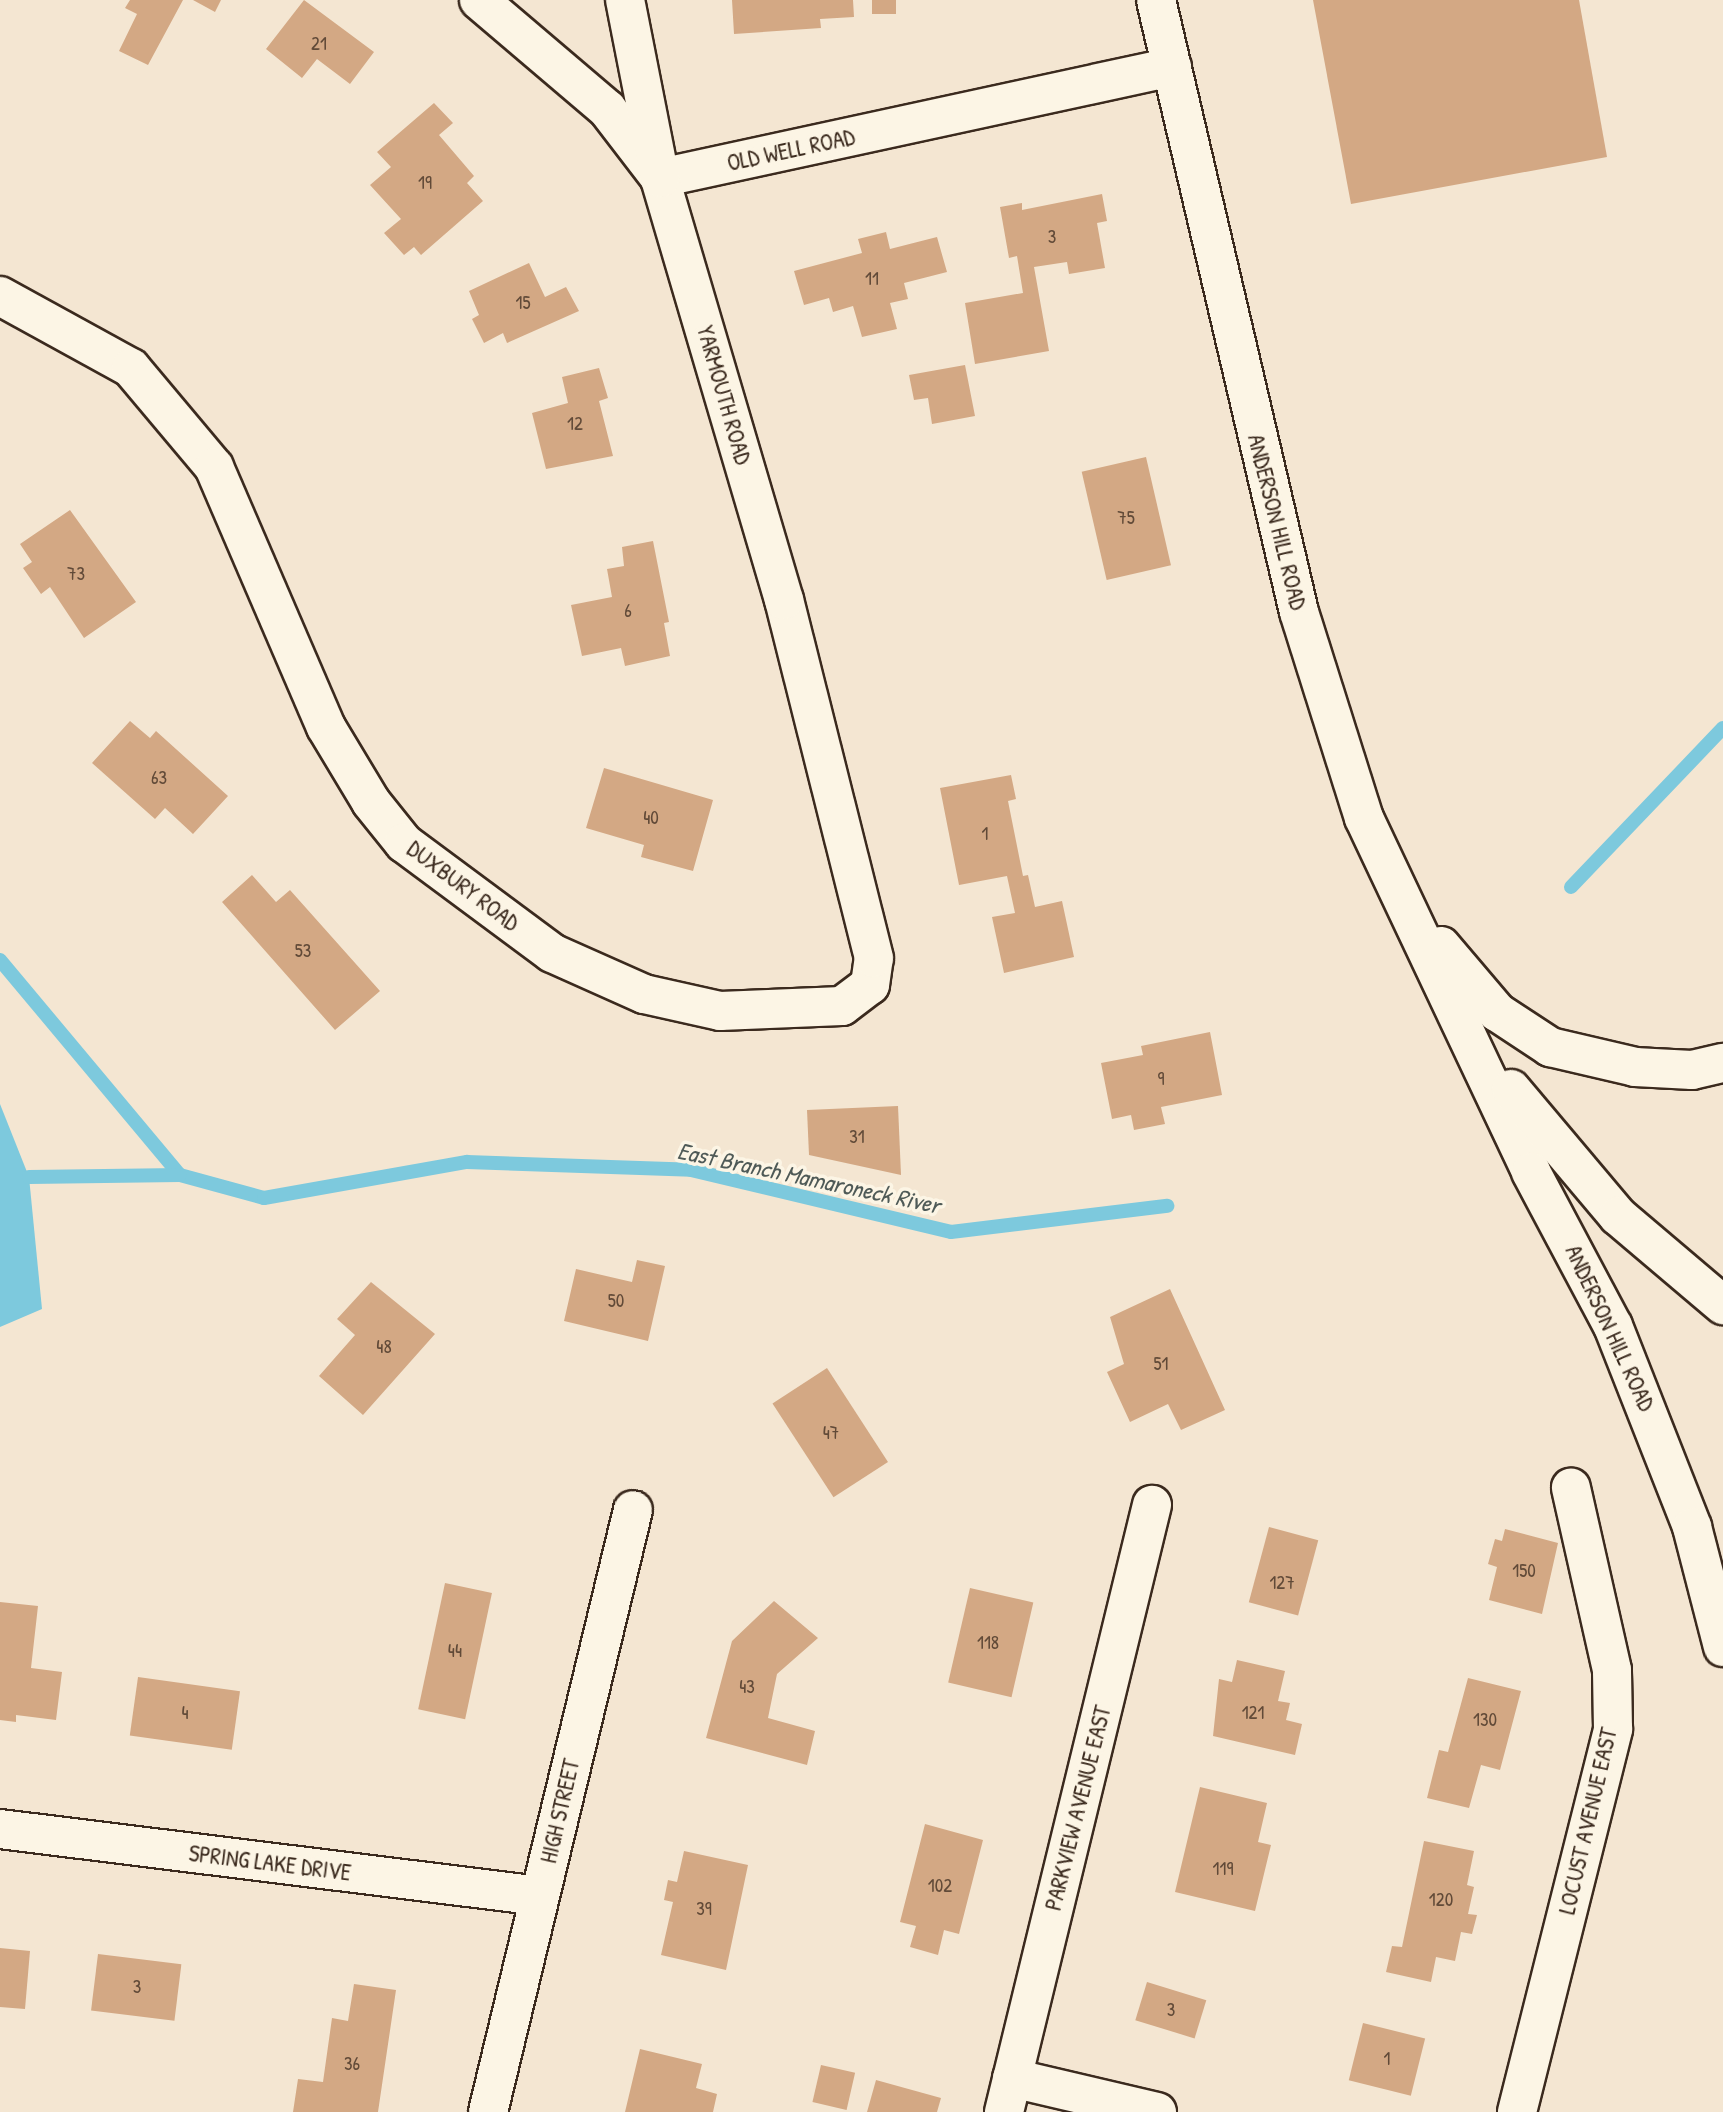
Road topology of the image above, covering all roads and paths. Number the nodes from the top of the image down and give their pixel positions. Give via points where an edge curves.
1 (479, 0) edge
2 (625, 0) edge
3 (1156, 0) edge
4 (1172, 67) junction
5 (660, 178) junction
6 (0, 296) edge
7 (831, 789) joint
8 (1395, 883) junction
9 (1462, 1023) junction
10 (1723, 1063) edge
11 (1723, 1305) edge
12 (1571, 1488) dead end
13 (1152, 1505) dead end
14 (633, 1510) dead end
15 (1723, 1647) edge
16 (0, 1829) edge
17 (540, 1896) junction
18 (1008, 2095) edge
19 (488, 2112) edge
20 (1157, 2112) edge
21 (1517, 2112) edge

1 - 5 street via 607,109
2 - 5 street, YARMOUTH ROAD
3 - 4 street, ANDERSON HILL ROAD
4 - 5 street, OLD WELL ROAD
4 - 8 street, ANDERSON HILL ROAD via 1299,612 1364,818
5 - 7 street, YARMOUTH ROAD via 784,600
6 - 7 street, DUXBURY ROAD via 131,368 214,467 326,727 371,802 404,844 551,953 644,994 720,1011 842,1006 870,985 874,958
8 - 9 street, ANDERSON HILL ROAD
8 - 10 street via 1459,972 1497,1012 1550,1047 1635,1067 1692,1070
9 - 11 street, ANDERSON HILL ROAD via 1543,1134 1618,1216
9 - 15 street, ANDERSON HILL ROAD via 1531,1172 1608,1314 1655,1424 1692,1527
12 - 21 street, LOCUST AVENUE EAST via 1612,1670 1613,1729
13 - 18 street, PARKVIEW AVENUE EAST
14 - 17 street, HIGH STREET
16 - 17 street, SPRING LAKE DRIVE
17 - 19 street, HIGH STREET
18 - 20 street

